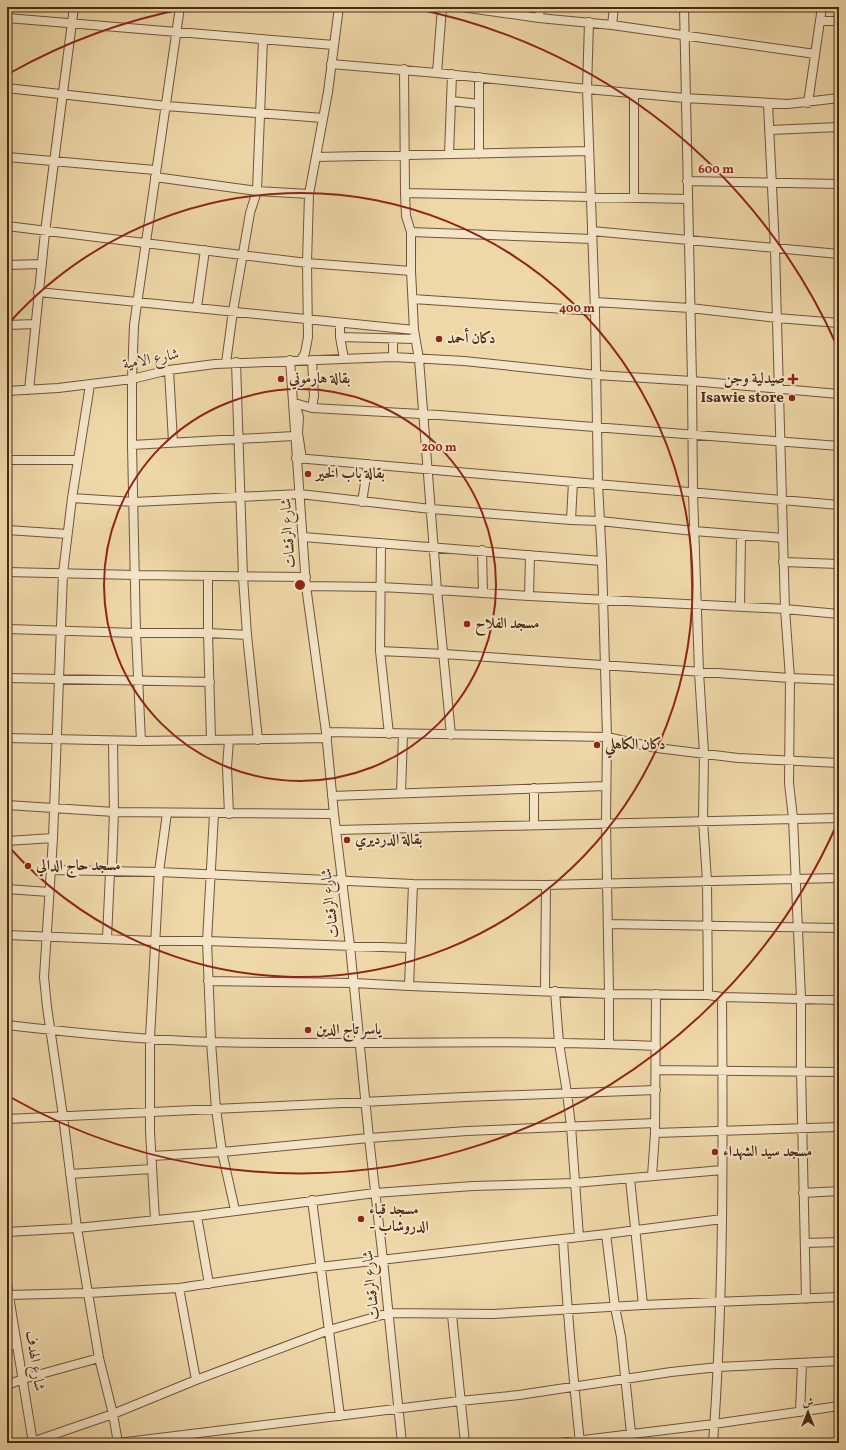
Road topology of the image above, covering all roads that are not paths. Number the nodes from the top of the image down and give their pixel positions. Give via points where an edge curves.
1 (74, 7) edge
2 (180, 7) edge
3 (339, 7) edge
4 (442, 7) edge
5 (462, 7) edge
6 (540, 7) edge
7 (614, 7) edge
8 (684, 7) edge
9 (822, 7) edge
10 (7, 18) edge
11 (539, 18) junction
12 (820, 21) junction
13 (839, 21) edge
14 (589, 22) junction
15 (72, 23) junction
16 (612, 25) junction
17 (175, 33) junction
18 (684, 36) junction
19 (263, 39) junction
20 (334, 45) junction
21 (815, 54) junction
22 (331, 64) junction
23 (404, 70) junction
24 (437, 73) junction
25 (452, 74) junction
26 (479, 77) junction
27 (7, 88) edge
28 (587, 89) junction
29 (634, 94) junction
30 (62, 95) junction
31 (685, 98) junction
32 (839, 98) edge
33 (451, 102) junction
34 (808, 103) junction
35 (479, 104) junction
36 (768, 104) junction
37 (166, 106) junction
38 (260, 113) junction
39 (323, 118) junction
40 (839, 127) edge
41 (770, 130) junction
42 (589, 152) junction
43 (449, 154) junction
44 (479, 154) junction
45 (404, 156) junction
46 (7, 157) edge
47 (316, 157) junction
48 (54, 162) junction
49 (155, 174) junction
50 (687, 181) junction
51 (771, 182) junction
52 (839, 184) edge
53 (257, 191) junction
54 (404, 193) junction
55 (309, 194) junction
56 (634, 197) junction
57 (590, 198) junction
58 (688, 199) junction
59 (7, 226) edge
60 (45, 232) junction
61 (410, 232) junction
62 (592, 235) junction
63 (689, 240) junction
64 (145, 243) junction
65 (775, 249) junction
66 (205, 250) junction
67 (243, 254) junction
68 (839, 254) edge
69 (307, 263) junction
70 (42, 264) junction
71 (7, 265) edge
72 (411, 271) junction
73 (38, 292) junction
74 (413, 299) junction
75 (137, 302) junction
76 (595, 302) junction
77 (197, 307) junction
78 (690, 308) junction
79 (233, 311) junction
80 (595, 311) junction
81 (308, 318) junction
82 (777, 318) junction
83 (340, 323) junction
84 (839, 323) edge
85 (35, 324) junction
86 (7, 325) edge
87 (414, 330) junction
88 (340, 337) junction
89 (391, 339) junction
90 (415, 339) junction
91 (393, 356) junction
92 (344, 359) junction
93 (419, 359) junction
94 (290, 360) junction
95 (302, 360) junction
96 (312, 360) junction
97 (236, 362) junction
98 (226, 363) junction
99 (170, 370) junction
100 (596, 375) junction
101 (132, 379) junction
102 (692, 381) junction
103 (90, 384) junction
104 (779, 388) junction
105 (29, 390) junction
106 (7, 394) edge
107 (839, 394) edge
108 (312, 408) junction
109 (423, 414) junction
110 (597, 427) junction
111 (692, 434) junction
112 (294, 436) junction
113 (238, 438) junction
114 (781, 441) junction
115 (172, 442) junction
116 (132, 445) junction
117 (839, 446) edge
118 (299, 459) junction
119 (7, 460) edge
120 (78, 460) junction
121 (368, 464) junction
122 (427, 470) junction
123 (573, 482) junction
124 (598, 484) junction
125 (693, 493) junction
126 (300, 494) junction
127 (240, 497) junction
128 (72, 498) junction
129 (782, 500) junction
130 (134, 502) junction
131 (362, 502) junction
132 (839, 505) edge
133 (431, 509) junction
134 (571, 520) junction
135 (600, 521) junction
136 (7, 530) edge
137 (694, 531) junction
138 (67, 534) junction
139 (741, 535) junction
140 (303, 537) junction
141 (783, 538) junction
142 (381, 543) junction
143 (434, 547) junction
144 (482, 550) junction
145 (530, 555) junction
146 (602, 561) junction
147 (783, 562) junction
148 (839, 564) edge
149 (7, 572) edge
150 (63, 573) junction
151 (136, 575) junction
152 (208, 576) junction
153 (243, 577) junction
154 (306, 577) junction
155 (306, 586) junction
156 (380, 587) junction
157 (438, 590) junction
158 (483, 593) junction
159 (529, 596) junction
160 (603, 599) junction
161 (697, 604) junction
162 (740, 606) junction
163 (785, 609) junction
164 (839, 614) edge
165 (7, 629) edge
166 (60, 630) junction
167 (136, 633) junction
168 (208, 633) junction
169 (248, 635) junction
170 (380, 651) junction
171 (444, 654) junction
172 (605, 666) junction
173 (699, 672) junction
174 (7, 678) edge
175 (790, 678) junction
176 (59, 680) junction
177 (138, 680) junction
178 (839, 680) edge
179 (210, 682) junction
180 (389, 734) junction
181 (403, 734) junction
182 (327, 735) junction
183 (451, 735) junction
184 (607, 737) junction
185 (7, 738) edge
186 (57, 740) junction
187 (211, 740) junction
188 (229, 740) junction
189 (258, 740) junction
190 (114, 741) junction
191 (141, 741) junction
192 (704, 753) junction
193 (789, 759) junction
194 (839, 763) edge
195 (606, 786) junction
196 (534, 788) junction
197 (402, 793) junction
198 (332, 796) junction
199 (7, 805) edge
200 (54, 809) junction
201 (114, 812) junction
202 (167, 813) junction
203 (214, 814) junction
204 (229, 814) junction
205 (334, 814) junction
206 (793, 818) junction
207 (839, 818) edge
208 (703, 821) junction
209 (606, 823) junction
210 (534, 825) junction
211 (336, 830) junction
212 (53, 838) junction
213 (7, 841) edge
214 (51, 870) junction
215 (110, 872) junction
216 (159, 872) junction
217 (210, 875) junction
218 (839, 878) edge
219 (796, 879) junction
220 (342, 880) junction
221 (707, 881) junction
222 (608, 883) junction
223 (413, 884) junction
224 (546, 884) junction
225 (7, 889) edge
226 (49, 892) junction
227 (608, 924) junction
228 (708, 925) junction
229 (798, 928) junction
230 (839, 928) edge
231 (7, 935) edge
232 (46, 936) junction
233 (107, 938) junction
234 (155, 941) junction
235 (207, 941) junction
236 (350, 946) junction
237 (410, 948) junction
238 (208, 981) junction
239 (354, 983) junction
240 (409, 986) junction
241 (545, 990) junction
242 (555, 991) junction
243 (609, 994) junction
244 (656, 994) junction
245 (708, 995) junction
246 (722, 997) junction
247 (801, 998) junction
248 (839, 1000) edge
249 (7, 1025) edge
250 (51, 1030) junction
251 (150, 1038) junction
252 (211, 1042) junction
253 (559, 1043) junction
254 (609, 1043) junction
255 (360, 1044) junction
256 (656, 1046) junction
257 (656, 1070) junction
258 (723, 1070) junction
259 (801, 1070) junction
260 (839, 1072) edge
261 (656, 1090) junction
262 (567, 1093) junction
263 (365, 1102) junction
264 (216, 1109) junction
265 (150, 1112) junction
266 (63, 1116) junction
267 (7, 1118) edge
268 (655, 1123) junction
269 (571, 1126) junction
270 (839, 1127) edge
271 (803, 1128) junction
272 (722, 1130) junction
273 (655, 1133) junction
274 (369, 1138) junction
275 (222, 1152) junction
276 (152, 1156) junction
277 (152, 1169) junction
278 (722, 1170) junction
279 (70, 1174) junction
280 (652, 1176) junction
281 (630, 1179) junction
282 (575, 1183) junction
283 (839, 1191) edge
284 (375, 1193) junction
285 (803, 1193) junction
286 (312, 1200) junction
287 (235, 1210) junction
288 (197, 1216) junction
289 (722, 1219) junction
290 (155, 1220) junction
291 (77, 1228) junction
292 (635, 1231) junction
293 (7, 1232) edge
294 (606, 1234) junction
295 (579, 1237) junction
296 (563, 1239) junction
297 (839, 1242) edge
298 (805, 1243) junction
299 (383, 1260) junction
300 (320, 1267) junction
301 (7, 1284) edge
302 (209, 1284) junction
303 (179, 1288) junction
304 (89, 1293) junction
305 (8, 1295) edge
306 (839, 1298) edge
307 (806, 1299) junction
308 (720, 1301) junction
309 (643, 1305) junction
310 (615, 1307) junction
311 (567, 1310) junction
312 (389, 1313) junction
313 (452, 1315) junction
314 (329, 1330) junction
315 (17, 1344) junction
316 (7, 1346) edge
317 (99, 1358) junction
318 (839, 1361) edge
319 (802, 1364) junction
320 (718, 1367) junction
321 (23, 1379) junction
322 (625, 1379) junction
323 (196, 1380) junction
324 (7, 1385) edge
325 (574, 1386) junction
326 (460, 1401) junction
327 (839, 1406) edge
328 (398, 1408) junction
329 (800, 1412) junction
330 (113, 1414) junction
331 (340, 1416) junction
332 (714, 1424) junction
333 (631, 1434) junction
334 (580, 1442) edge
335 (29, 1443) edge
336 (33, 1443) edge
337 (118, 1443) edge
338 (402, 1443) edge
339 (465, 1443) edge
340 (559, 1443) edge
341 (632, 1443) edge
342 (712, 1443) edge

1 - 15 street
2 - 17 street
3 - 20 street
4 - 24 street
5 - 11 street
6 - 11 street
7 - 16 street
8 - 18 street
9 - 12 street
10 - 15 street
11 - 14 street
12 - 13 street
12 - 21 street
14 - 16 street
14 - 28 street
15 - 17 street
15 - 30 street
16 - 18 street
17 - 19 street
17 - 37 street
18 - 21 street
18 - 31 street
19 - 20 street
19 - 38 street
20 - 22 street
21 - 34 street
22 - 23 street
22 - 39 street
23 - 24 street
23 - 45 street
24 - 25 street
25 - 26 street
25 - 33 street
26 - 28 street
26 - 35 street
27 - 30 street
28 - 29 street
28 - 42 street
29 - 31 street
29 - 56 street
30 - 37 street
30 - 48 street
31 - 36 street
31 - 50 street
32 - 34 street
33 - 35 street
33 - 43 street
34 - 36 street
35 - 44 street
36 - 41 street
37 - 38 street
37 - 49 street
38 - 39 street
38 - 53 street
39 - 47 street
40 - 41 street
41 - 51 street
42 - 44 street
42 - 57 street
43 - 44 street
43 - 45 street
45 - 47 street
45 - 54 street
46 - 48 street
47 - 55 street
48 - 49 street
48 - 60 street
49 - 53 street
49 - 64 street
50 - 51 street
50 - 58 street
51 - 52 street
51 - 65 street
53 - 55 street
53 - 67 street via 250,213
54 - 57 street
54 - 61 street
55 - 69 street
56 - 57 street
56 - 58 street
57 - 62 street
58 - 63 street
59 - 60 street
60 - 64 street
60 - 70 street
61 - 62 street
61 - 72 street
62 - 63 street
62 - 76 street
63 - 65 street
63 - 78 street
64 - 66 street
64 - 75 street
65 - 68 street
65 - 82 street
66 - 67 street
66 - 77 street
67 - 69 street
67 - 79 street
69 - 72 street
69 - 81 street
70 - 71 street
70 - 73 street
72 - 74 street
73 - 75 street
73 - 85 street
74 - 80 street
74 - 87 street
75 - 77 street
75 - 101 street
76 - 78 street
76 - 80 street
77 - 79 street
78 - 82 street
78 - 102 street
79 - 81 street
79 - 98 street
80 - 100 street
81 - 83 street
81 - 95 street via 307,346
82 - 84 street
82 - 104 street
83 - 87 street
83 - 88 street
85 - 86 street
85 - 105 street
87 - 90 street
88 - 89 street
88 - 92 street
89 - 90 street
89 - 91 street
90 - 93 street
91 - 92 street, شارع الامية
91 - 93 street, شارع الامية
92 - 96 street, شارع الامية
93 - 100 street, شارع الامية via 464,361
93 - 109 street
94 - 95 street, شارع الامية
94 - 97 street, شارع الامية
94 - 112 street, شارع الرقشات
95 - 96 street, شارع الامية
96 - 108 street
97 - 98 street, شارع الامية
97 - 113 street
98 - 99 street, شارع الامية
99 - 101 street, شارع الامية
99 - 115 street
100 - 102 street, شارع الامية
100 - 110 street
101 - 103 street, شارع الامية
101 - 116 street
102 - 104 street, شارع الامية
102 - 111 street
103 - 105 street, شارع الامية
103 - 120 street
104 - 107 street, شارع الامية
104 - 114 street
105 - 106 street, شارع الامية
108 - 109 street
108 - 118 street via 298,404
109 - 110 street
109 - 122 street
110 - 111 street
110 - 124 street
111 - 114 street
111 - 125 street
112 - 113 street
112 - 118 street, شارع الرقشات
113 - 115 street
113 - 127 street
114 - 117 street
114 - 129 street
115 - 116 street
116 - 130 street
118 - 121 street
118 - 126 street, شارع الرقشات
119 - 120 street
120 - 128 street
121 - 122 street
121 - 131 street
122 - 123 street
122 - 133 street
123 - 124 street
123 - 134 street
124 - 125 street
124 - 135 street
125 - 129 street
125 - 137 street
126 - 127 street
126 - 131 street
126 - 140 street, شارع الرقشات
127 - 130 street
127 - 153 street
128 - 130 street
128 - 138 street
129 - 132 street
129 - 141 street
130 - 151 street
131 - 133 street
133 - 134 street
133 - 143 street
134 - 135 street
135 - 137 street
135 - 146 street
136 - 138 street
137 - 139 street
137 - 161 street
138 - 150 street
139 - 141 street
139 - 162 street
140 - 142 street
140 - 154 street, شارع الرقشات
141 - 147 street
142 - 143 street
142 - 156 street
143 - 144 street
143 - 157 street
144 - 145 street
144 - 158 street
145 - 146 street
145 - 159 street
146 - 160 street
147 - 148 street
147 - 163 street
149 - 150 street
150 - 151 street
150 - 166 street
151 - 152 street
151 - 167 street
152 - 153 street
152 - 168 street
153 - 154 street
153 - 169 street
154 - 155 street, شارع الرقشات
155 - 156 street
155 - 182 street, شارع الرقشات
156 - 157 street
156 - 170 street
157 - 158 street
157 - 171 street
158 - 159 street
159 - 160 street
160 - 161 street
160 - 172 street
161 - 162 street
161 - 173 street
162 - 163 street
163 - 164 street
163 - 175 street
165 - 166 street
166 - 167 street
166 - 176 street
167 - 168 street
167 - 177 street
168 - 169 street
168 - 179 street
169 - 189 street
170 - 171 street
170 - 180 street
171 - 172 street
171 - 183 street
172 - 173 street
172 - 184 street
173 - 175 street
173 - 192 street
174 - 176 street
175 - 178 street
175 - 193 street
176 - 177 street
176 - 186 street
177 - 179 street
177 - 191 street
179 - 187 street
180 - 181 street
180 - 182 street
181 - 183 street
181 - 197 street
182 - 189 street
182 - 198 street, شارع الرقشات
183 - 184 street
184 - 192 street via 657,748
184 - 195 street
185 - 186 street
186 - 190 street
186 - 200 street
187 - 188 street
187 - 191 street
188 - 189 street
188 - 204 street
190 - 191 street
190 - 201 street
192 - 193 street via 738,758
192 - 208 street
193 - 194 street
193 - 206 street
195 - 196 street
195 - 209 street
196 - 197 street
196 - 210 street
197 - 198 street
198 - 205 street, شارع الرقشات
199 - 200 street
200 - 201 street
200 - 212 street
201 - 202 street
201 - 215 street
202 - 203 street
202 - 216 street
203 - 204 street
203 - 217 street
204 - 205 street
205 - 211 street, شارع الرقشات
206 - 207 street
206 - 208 street
206 - 219 street
208 - 209 street
208 - 221 street
209 - 210 street
209 - 222 street
210 - 211 street
211 - 220 street, شارع الرقشات
212 - 213 street
212 - 214 street
214 - 215 street
214 - 226 street
215 - 216 street
215 - 233 street
216 - 217 street
216 - 234 street
217 - 220 street
217 - 235 street
218 - 219 street
219 - 221 street
219 - 229 street
220 - 223 street
220 - 236 street, شارع الرقشات
221 - 222 street
221 - 228 street
222 - 224 street
222 - 227 street
223 - 224 street
223 - 237 street
224 - 241 street
225 - 226 street
226 - 232 street
227 - 228 street
227 - 243 street
228 - 229 street
228 - 245 street
229 - 230 street
229 - 247 street
231 - 232 street
232 - 233 street
232 - 250 street via 44,977
233 - 234 street
234 - 235 street
234 - 251 street
235 - 236 street
235 - 238 street
236 - 237 street
236 - 239 street, شارع الرقشات
237 - 240 street
238 - 239 street
238 - 252 street
239 - 240 street
239 - 255 street, شارع الرقشات
240 - 241 street
241 - 242 street
242 - 243 street
242 - 253 street
243 - 244 street
243 - 254 street
244 - 245 street
244 - 256 street
245 - 246 street
246 - 247 street
246 - 258 street
247 - 248 street
247 - 259 street
249 - 250 street
250 - 251 street
250 - 266 street
251 - 252 street
251 - 265 street
252 - 255 street
252 - 264 street
253 - 254 street
253 - 255 street
253 - 262 street
254 - 256 street
255 - 263 street, شارع الرقشات
256 - 257 street
257 - 258 street
257 - 261 street
258 - 259 street
258 - 272 street
259 - 260 street
259 - 271 street
261 - 262 street
261 - 268 street
262 - 263 street
262 - 269 street
263 - 264 street
263 - 274 street, شارع الرقشات
264 - 265 street
264 - 275 street
265 - 266 street
265 - 276 street
266 - 267 street
266 - 279 street
268 - 269 street
268 - 273 street
269 - 274 street
269 - 282 street
270 - 271 street
271 - 272 street
271 - 285 street
272 - 273 street
272 - 278 street
273 - 280 street
274 - 275 street
274 - 284 street, شارع الرقشات
275 - 276 street
275 - 287 street
276 - 277 street
277 - 279 street
277 - 290 street
278 - 280 street
278 - 289 street
279 - 291 street
280 - 281 street
281 - 282 street
281 - 292 street
282 - 284 street via 473,1186
282 - 295 street
283 - 285 street
284 - 286 street
284 - 299 street, شارع الرقشات
285 - 298 street
286 - 287 street
286 - 300 street
287 - 288 street
288 - 290 street
288 - 302 street
289 - 292 street
289 - 308 street
290 - 291 street
291 - 293 street
291 - 304 street
292 - 294 street
292 - 309 street
294 - 295 street
294 - 310 street
295 - 296 street
296 - 299 street
296 - 311 street
297 - 298 street
298 - 307 street
299 - 300 street
299 - 312 street, شارع الرقشات
300 - 302 street
300 - 314 street
301 - 305 street, شارع الهدف
302 - 303 street
303 - 304 street
303 - 323 street
304 - 305 street
304 - 317 street
305 - 315 street, شارع الهدف
306 - 307 street
307 - 308 street
308 - 309 street
308 - 320 street
309 - 310 street
310 - 311 street
310 - 322 street
311 - 313 street
311 - 325 street
312 - 313 street
312 - 314 street
312 - 328 street, شارع الرقشات
313 - 326 street
314 - 323 street
314 - 331 street
315 - 316 street
315 - 321 street, شارع الهدف
317 - 321 street
317 - 330 street
318 - 319 street
319 - 320 street
319 - 329 street
320 - 322 street
320 - 332 street
321 - 324 street
321 - 336 street, شارع الهدف
322 - 325 street
322 - 333 street
323 - 330 street
325 - 326 street
325 - 334 street
326 - 328 street
326 - 339 street
327 - 329 street
328 - 331 street
328 - 338 street, شارع الرقشات
329 - 332 street
330 - 336 street
330 - 337 street
331 - 337 street
332 - 333 street
332 - 342 street
333 - 334 street
333 - 341 street
334 - 340 street
335 - 336 street

